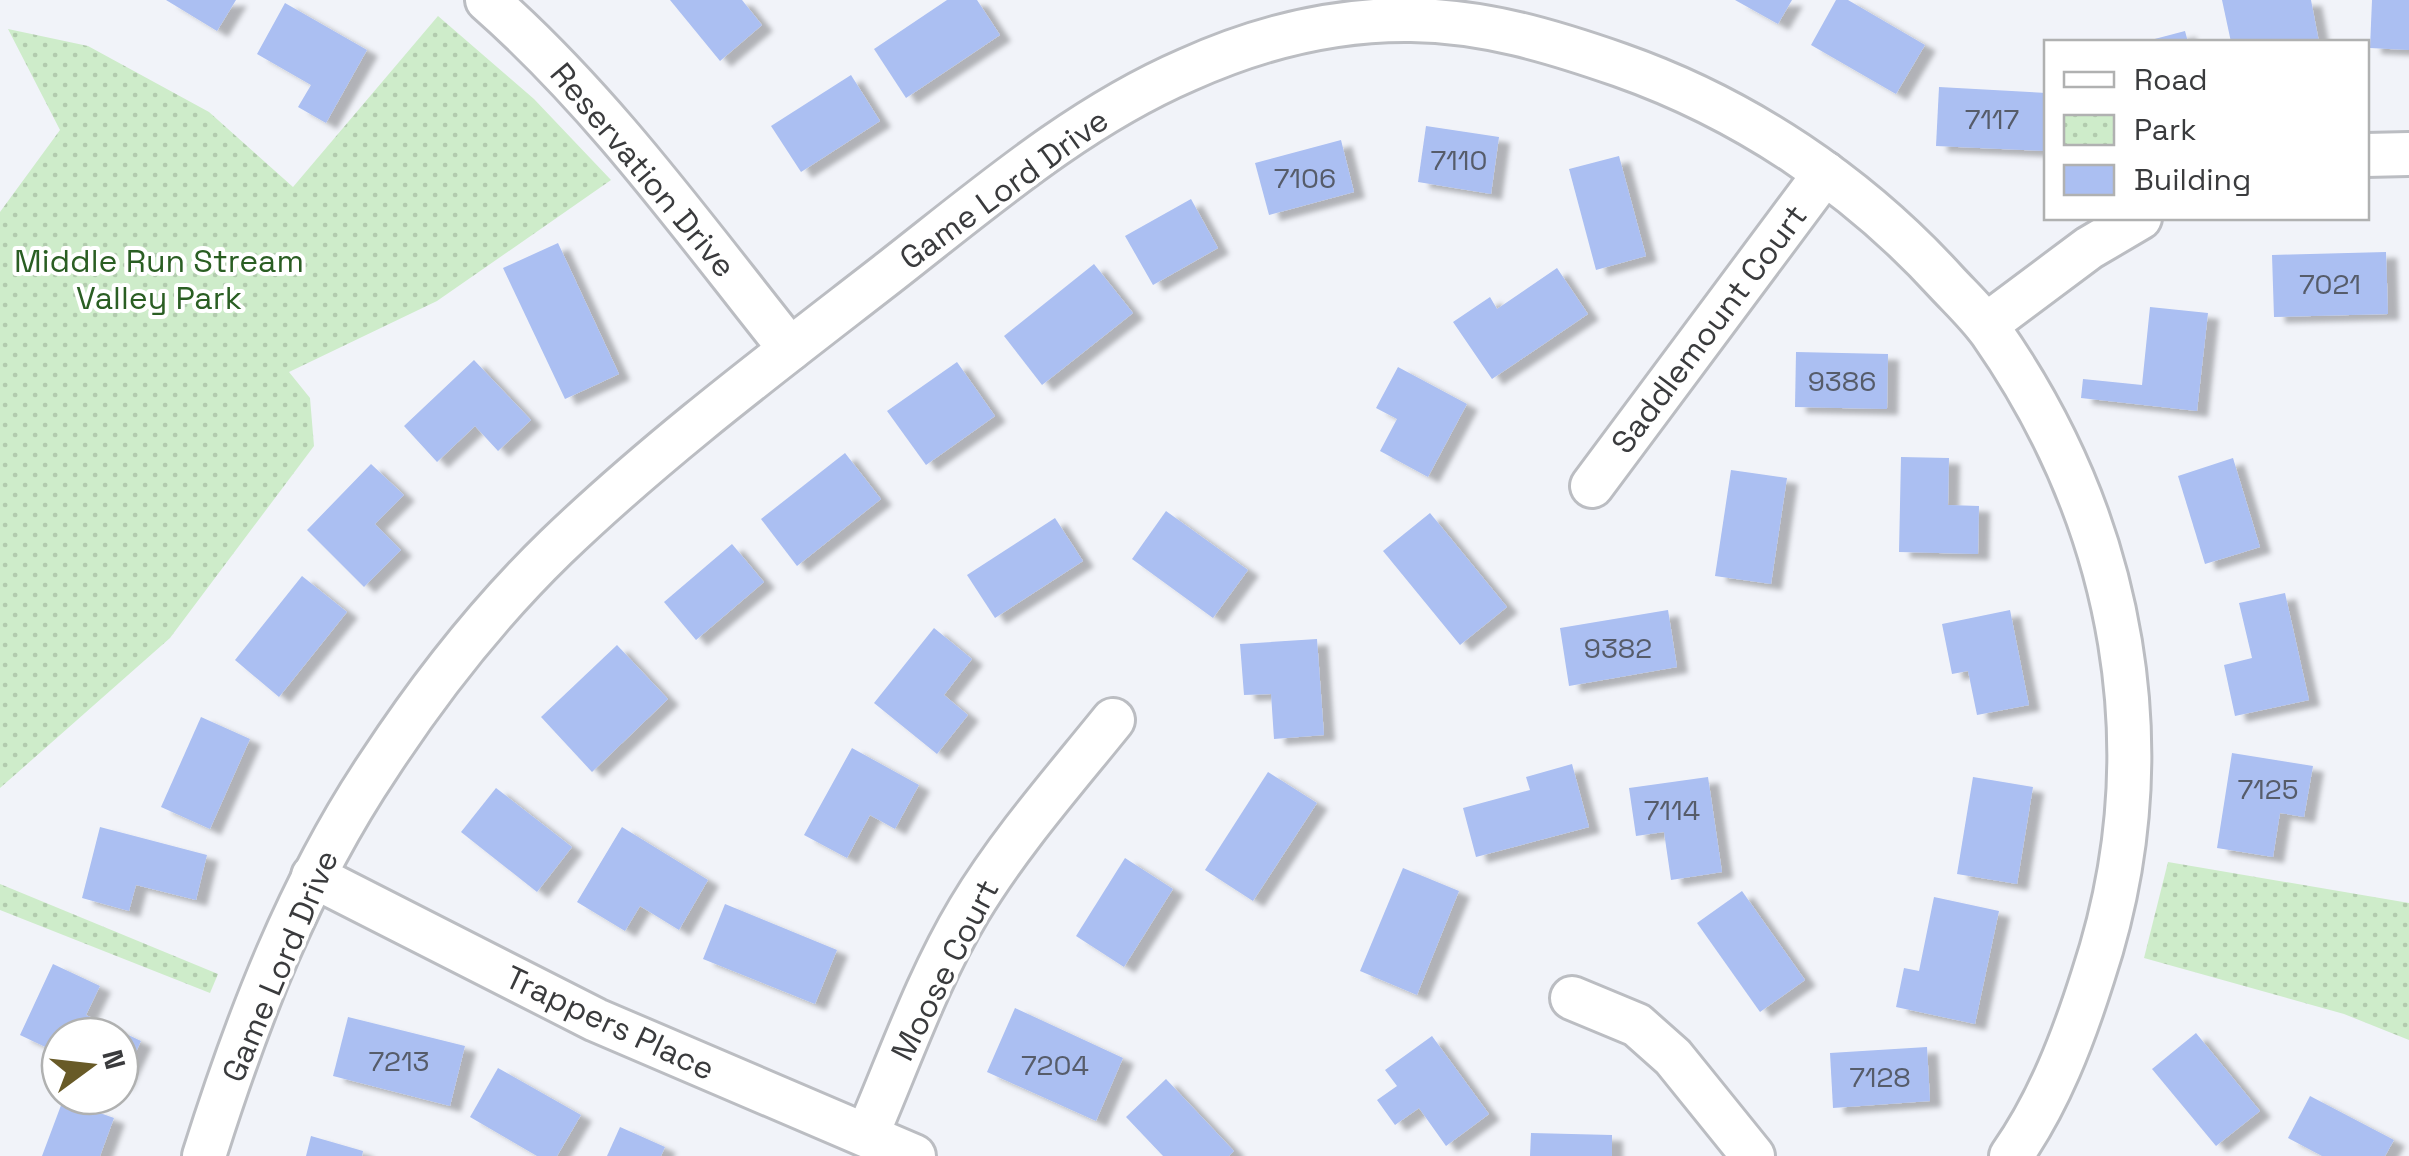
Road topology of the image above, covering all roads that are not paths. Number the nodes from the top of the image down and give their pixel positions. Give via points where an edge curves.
1 (487, 0) edge
2 (2409, 154) edge
3 (2369, 155) edge
4 (1825, 173) junction
5 (2137, 220) edge
6 (1986, 325) junction
7 (790, 349) junction
8 (1592, 486) dead end
9 (1113, 720) dead end
10 (314, 876) junction
11 (1572, 998) dead end
12 (867, 1135) junction
13 (2031, 1149) edge
14 (204, 1156) edge
15 (914, 1156) edge
16 (1753, 1156) edge

1 - 7 street, Reservation Drive via 614,129
2 - 3 street
4 - 6 street, Game Lord Drive via 1923,256
4 - 7 street, Game Lord Drive via 1699,98 1540,37 1450,21 1318,27 1187,70 1098,118 1030,162
4 - 8 street, Saddlemount Court
5 - 6 street
6 - 13 street, Game Lord Drive via 2051,434 2090,519 2117,616 2130,721 2127,827 2108,931
7 - 10 street, Game Lord Drive via 620,489 504,602 382,759
9 - 12 street, Moose Court via 967,912
10 - 12 street, Trappers Place via 596,1020
10 - 14 street, Game Lord Drive via 278,953
11 - 16 street via 1637,1025 1673,1057
12 - 15 street, Trappers Place

